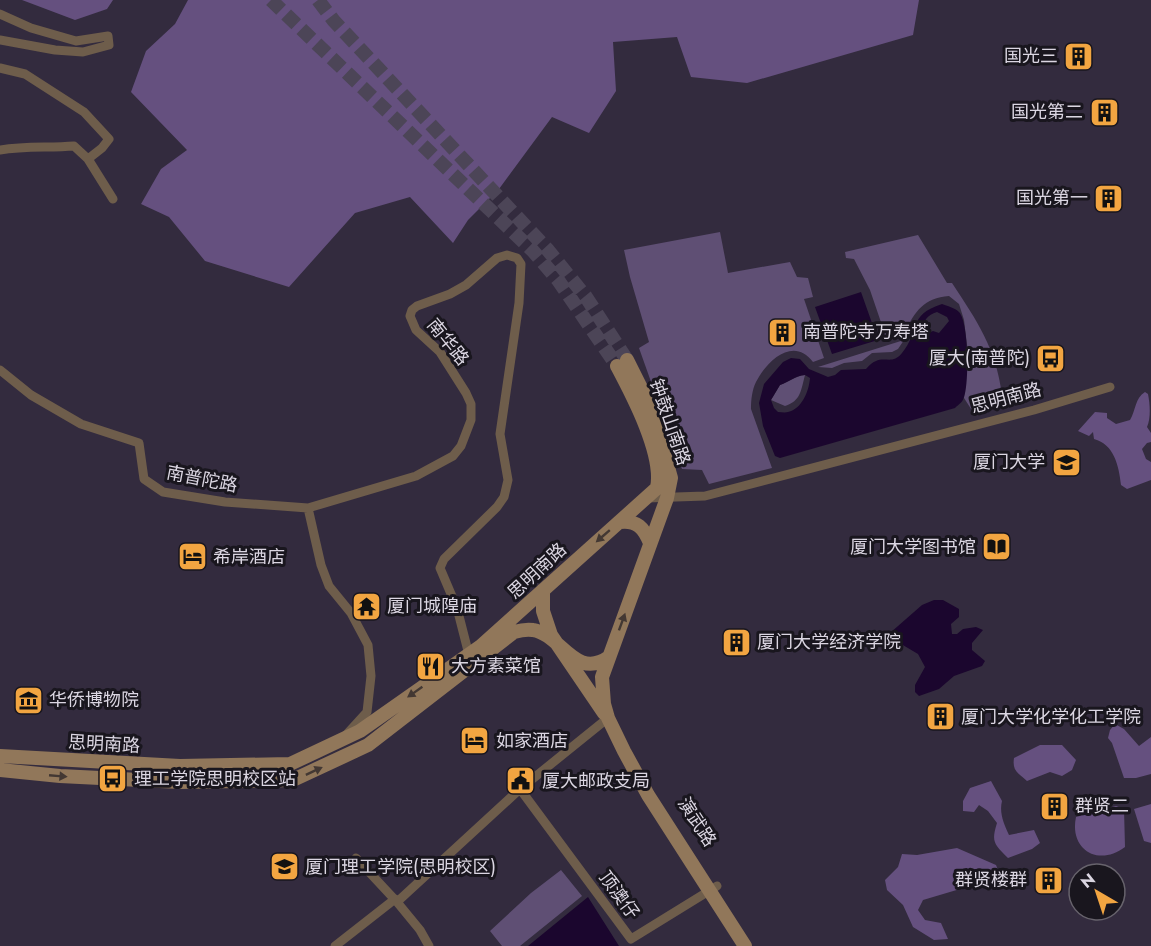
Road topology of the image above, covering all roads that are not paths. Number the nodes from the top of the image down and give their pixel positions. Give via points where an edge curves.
1 (0, 14) edge
2 (0, 40) edge
3 (0, 68) edge
4 (0, 150) edge
5 (88, 159) junction
6 (113, 199) dead end
7 (0, 370) edge
8 (1110, 387) dead end
9 (647, 498) junction
10 (667, 498) junction
11 (308, 508) junction
12 (620, 522) junction
13 (650, 543) junction
14 (543, 590) junction
15 (559, 647) junction
16 (470, 654) junction
17 (609, 657) junction
18 (608, 718) junction
19 (342, 740) junction
20 (0, 756) edge
21 (0, 770) edge
22 (520, 789) junction
23 (356, 858) dead end
24 (713, 889) junction
25 (396, 901) junction
26 (335, 945) edge
27 (429, 946) edge
28 (745, 946) edge
29 (755, 946) edge

1 - 2 street via 76,41 108,36 109,45 83,52
3 - 5 street via 25,74 84,112 102,130 109,139
4 - 5 street via 74,146
5 - 6 street
7 - 11 street, 南普陀路 via 31,395 81,424 139,443 144,479 163,492 225,502
8 - 10 street, 思明南路 via 705,496
9 - 10 street, 思明南路
9 - 10 main road, 钟鼓山南路 via 657,489 657,462 622,363 652,414 671,478
9 - 12 main road, 思明南路
10 - 13 main road, 钟鼓山南路
11 - 16 street, 南华路 via 416,476 453,456 467,434 471,404 440,352 416,330 410,316 417,306 466,285 497,258 517,258 522,271 501,434 508,480 504,498 444,558 440,568
11 - 19 street via 329,586 351,613 368,645 371,676 367,712
12 - 13 main road via 639,525
12 -> 14 main road, 思明南路
17 -> 13 main road, 钟鼓山南路
14 - 15 main road, 演武路 via 544,618
14 - 16 main road, 思明南路
15 - 17 main road, 思明南路 via 582,662 593,664
15 - 18 main road, 演武路
21 -> 15 main road, 思明南路 via 180,782 294,780 368,745 514,632 534,630
16 -> 19 main road, 思明南路
17 - 18 main road, 钟鼓山南路 via 603,677
18 - 22 street
18 - 24 main road, 演武路
19 - 20 main road, 思明南路 via 290,764 180,766
22 - 24 street, 顶澳仔 via 631,939
22 - 25 street
23 - 25 street
24 - 28 main road, 演武路
24 - 29 main road, 演武路
25 - 26 street
25 - 27 street

